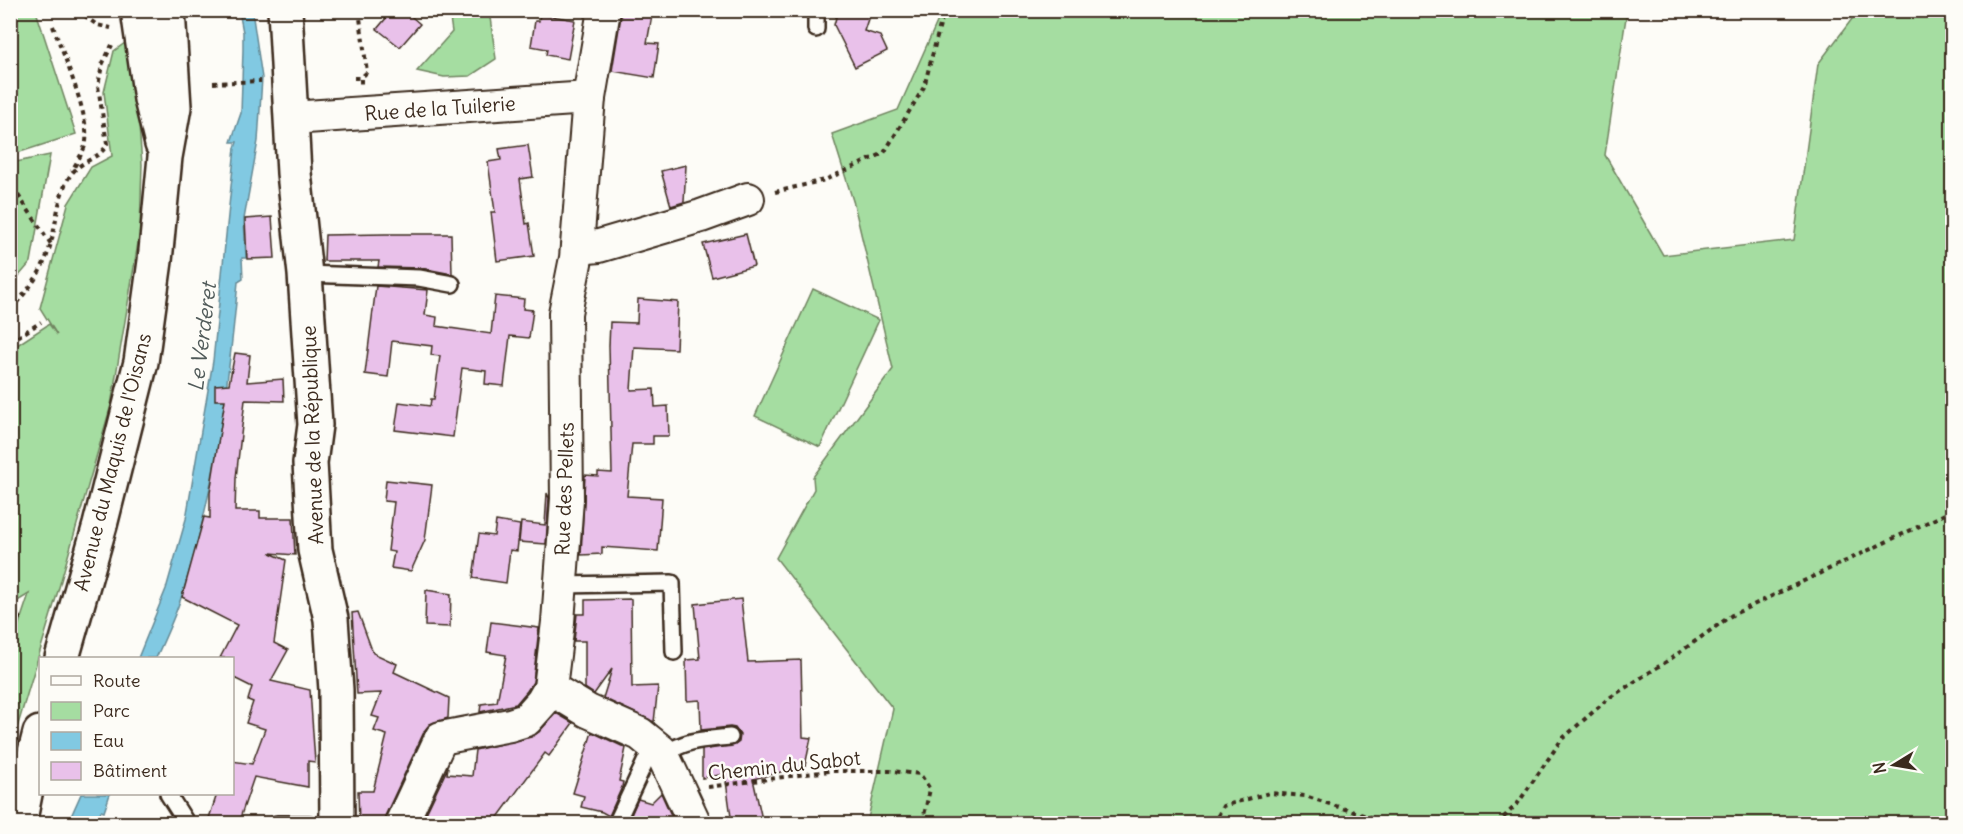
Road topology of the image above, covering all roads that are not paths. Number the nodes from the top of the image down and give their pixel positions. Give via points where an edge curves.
1 (168, 10) edge
2 (285, 10) edge
3 (604, 10) edge
4 (816, 10) edge
5 (127, 20) edge
6 (816, 29) dead end
7 (589, 98) junction
8 (291, 118) junction
9 (165, 157) junction
10 (748, 199) road end
11 (577, 248) junction
12 (304, 274) junction
13 (452, 284) dead end
14 (561, 585) junction
15 (674, 652) dead end
16 (62, 657) edge
17 (550, 688) junction
18 (39, 737) edge
19 (730, 737) dead end
20 (658, 750) junction
21 (28, 779) junction
22 (169, 795) edge
23 (10, 817) edge
24 (19, 824) edge
25 (187, 824) edge
26 (277, 824) edge
27 (309, 824) edge
28 (337, 824) edge
29 (401, 824) edge
30 (616, 824) edge
31 (695, 824) edge

1 - 9 main road, Avenue du Maquis de l'Oisans via 174,107
2 - 8 main road, Avenue de la République
3 - 7 street, Rue des Pellets
4 - 6 lane
5 - 9 main road, Avenue du Maquis de l'Oisans
7 - 8 street, Rue de la Tuilerie
7 - 11 street, Rue des Pellets
8 - 12 main road, Avenue de la République
9 - 16 main road, Avenue du Maquis de l'Oisans via 141,362
10 - 11 street via 599,246
11 - 14 street, Rue des Pellets via 565,313 567,499
12 - 13 lane via 419,278
12 - 28 main road, Avenue de la République via 315,425 310,463 315,550 331,619 336,690
14 - 15 lane via 672,583
14 - 17 street, Rue des Pellets
17 - 20 street via 588,711 640,734
17 - 29 street, Rue des Pellets via 526,720 441,738
18 - 21 main road
19 - 20 lane
20 - 30 lane
20 - 31 street
21 - 23 main road
21 - 24 main road
22 - 25 lane
26 - 27 lane

